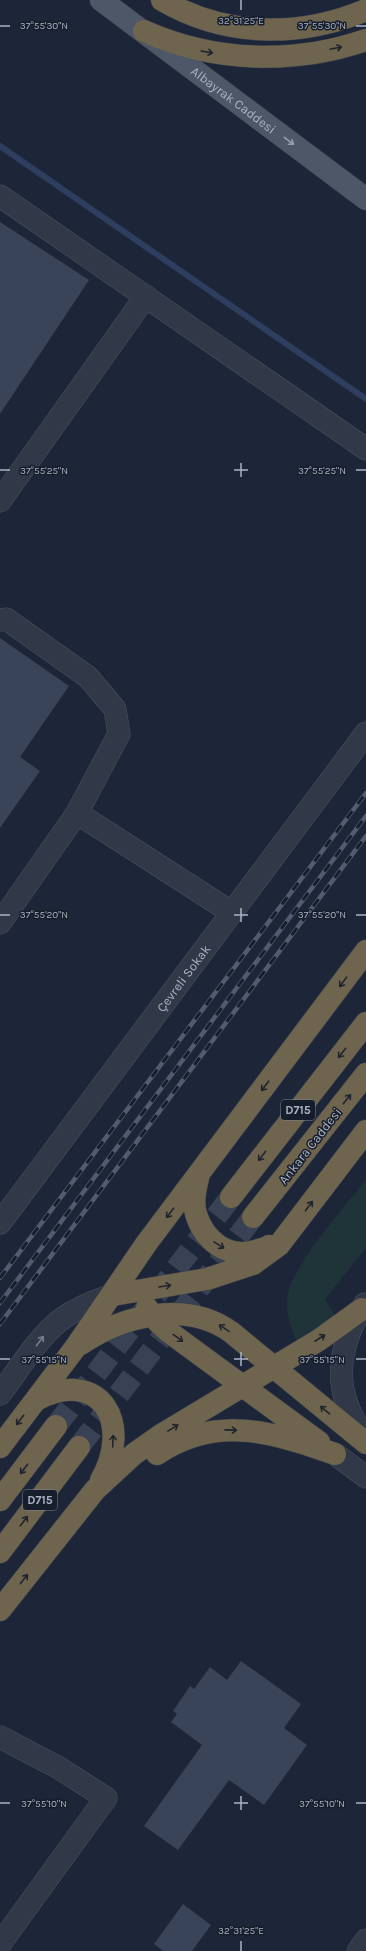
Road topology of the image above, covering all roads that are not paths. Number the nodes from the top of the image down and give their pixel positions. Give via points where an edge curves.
1 (101, 0) edge
2 (162, 0) edge
3 (366, 10) edge
4 (144, 31) junction
5 (366, 40) edge
6 (0, 196) edge
7 (366, 199) edge
8 (146, 296) junction
9 (366, 449) edge
10 (0, 501) edge
11 (0, 620) edge
12 (366, 733) edge
13 (77, 813) junction
14 (231, 912) junction
15 (0, 923) edge
16 (366, 951) edge
17 (366, 1023) edge
18 (366, 1074) edge
19 (366, 1131) edge
20 (199, 1173) junction
21 (231, 1197) tunnel mouth
22 (253, 1217) tunnel mouth
23 (0, 1223) edge
24 (291, 1230) junction
25 (146, 1244) junction
26 (142, 1290) junction
27 (113, 1295) junction
28 (364, 1306) edge
29 (152, 1316) junction
30 (75, 1348) junction
31 (273, 1366) junction
32 (244, 1385) junction
33 (0, 1394) edge
34 (36, 1400) junction
35 (56, 1426) tunnel mouth
36 (366, 1440) edge
37 (366, 1443) edge
38 (0, 1447) edge
39 (80, 1447) tunnel mouth
40 (335, 1454) junction
41 (366, 1477) edge
42 (95, 1490) junction
43 (0, 1500) edge
44 (50, 1547) junction
45 (0, 1552) edge
46 (0, 1610) edge
47 (0, 1718) edge
48 (0, 1737) edge
49 (32, 1754) junction
50 (366, 1940) edge
51 (0, 1944) edge
52 (358, 1951) edge

1 - 4 main road, Albayrak Caddesi
2 - 3 highway via 183,12 208,21 234,28 262,30 319,24
4 -> 5 highway via 165,41 200,51 240,56 300,54
4 -> 7 main road, Albayrak Caddesi
6 - 8 street
8 - 9 street
8 - 10 street
11 - 13 street via 6,619 88,676 116,709 119,734
12 - 14 street, Çevreli Sokak
13 - 14 street
13 - 15 street
14 - 23 street, Çevreli Sokak
16 -> 20 highway
17 -> 21 highway, D715
22 -> 18 highway, Ankara Caddesi / D715
24 -> 19 highway
20 -> 24 highway via 195,1194 196,1213 201,1228 215,1244 230,1252 248,1253 267,1247
20 -> 25 highway
26 -> 24 highway via 207,1279 253,1264 280,1245
25 - 26 highway via 140,1269
25 - 27 highway
26 - 27 highway
26 - 29 highway
27 - 30 highway
33 -> 27 street via 57,1322 82,1307
31 -> 28 highway via 318,1340
28 - 36 street via 345,1345 341,1379 347,1406
29 - 30 highway via 131,1320 104,1331
31 -> 29 highway via 213,1321 182,1314
29 -> 32 highway via 169,1332
30 - 34 highway
31 - 32 highway
37 -> 31 highway
32 - 40 highway
42 -> 32 highway via 146,1445
34 -> 38 highway
42 -> 34 highway via 109,1464 114,1440 113,1426 102,1402 91,1394 78,1390 49,1393
35 -> 43 highway, D715
45 -> 39 highway, D715
40 - 41 street
44 -> 40 highway via 85,1520 148,1460 170,1446 195,1435 226,1429 254,1431
42 - 44 highway
46 -> 44 highway
47 - 49 street
48 - 49 street
49 - 51 street via 106,1798
50 - 52 street

